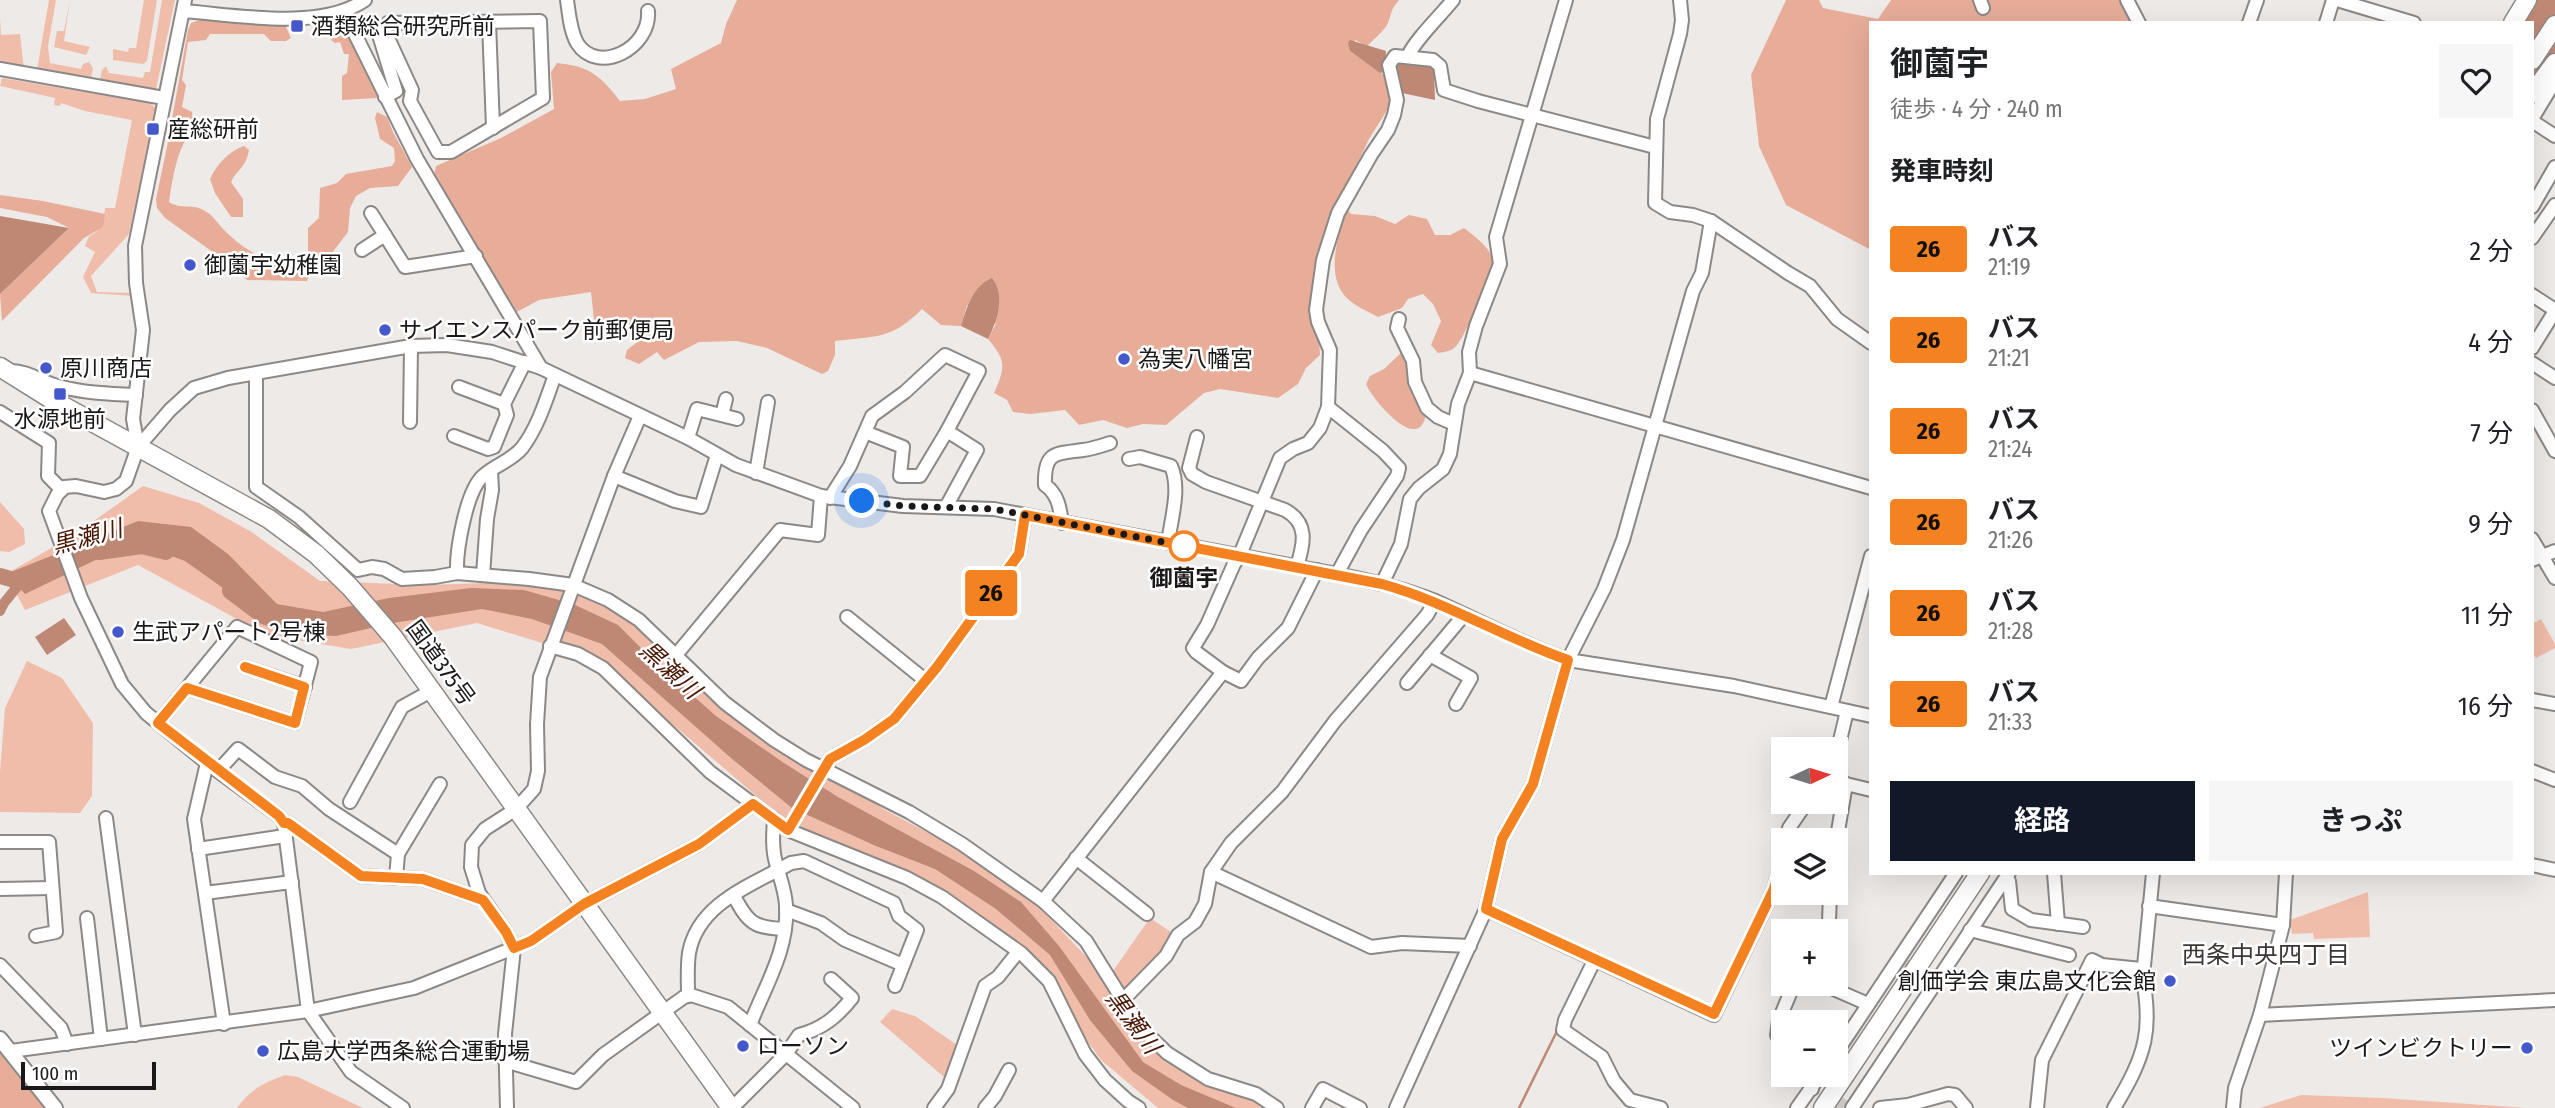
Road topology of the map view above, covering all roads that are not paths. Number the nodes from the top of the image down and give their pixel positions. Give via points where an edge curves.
1 (365, 0) edge
2 (567, 0) edge
3 (1452, 0) edge
4 (1566, 0) edge
5 (1680, 0) edge
6 (2127, 0) edge
7 (2257, 0) edge
8 (2335, 0) edge
9 (2528, 0) edge
10 (2360, 3) edge
11 (184, 6) edge
12 (648, 11) dead end
13 (344, 12) junction
14 (2514, 20) edge
15 (2137, 21) edge
16 (2250, 21) edge
17 (2327, 21) edge
18 (2409, 21) edge
19 (489, 22) junction
20 (2555, 25) edge
21 (383, 27) junction
22 (1408, 56) junction
23 (2534, 57) edge
24 (2555, 62) edge
25 (0, 69) edge
26 (2555, 80) edge
27 (2534, 91) edge
28 (385, 97) junction
29 (164, 98) junction
30 (1532, 116) junction
31 (2534, 117) edge
32 (2534, 121) edge
33 (493, 128) junction
34 (2555, 136) edge
35 (1655, 147) junction
36 (2555, 167) edge
37 (2534, 204) edge
38 (2555, 205) edge
39 (371, 213) dead end
40 (1711, 221) junction
41 (385, 235) junction
42 (2534, 236) edge
43 (362, 250) dead end
44 (476, 256) junction
45 (2534, 296) edge
46 (2555, 311) edge
47 (1399, 319) dead end
48 (1869, 342) edge
49 (2534, 345) edge
50 (411, 346) junction
51 (525, 362) junction
52 (2534, 364) edge
53 (541, 368) junction
54 (3, 369) edge
55 (1470, 373) junction
56 (256, 374) junction
57 (555, 375) junction
58 (2555, 378) edge
59 (459, 387) dead end
60 (136, 395) junction
61 (726, 400) dead end
62 (768, 402) dead end
63 (504, 404) junction
64 (1328, 407) junction
65 (0, 412) edge
66 (2534, 414) edge
67 (722, 415) junction
68 (640, 416) junction
69 (737, 419) dead end
70 (410, 422) dead end
71 (1454, 424) junction
72 (1654, 425) junction
73 (947, 431) junction
74 (865, 432) junction
75 (454, 436) dead end
76 (1197, 437) dead end
77 (688, 438) junction
78 (1111, 443) dead end
79 (138, 447) junction
80 (2555, 451) edge
81 (718, 455) junction
82 (1129, 459) dead end
83 (491, 471) junction
84 (756, 473) junction
85 (614, 476) junction
86 (1869, 487) edge
87 (62, 490) junction
88 (826, 497) junction
89 (1263, 500) junction
90 (946, 507) junction
91 (1025, 515) junction
92 (1062, 523) junction
93 (1168, 543) junction
94 (322, 548) junction
95 (2555, 551) edge
96 (1239, 557) junction
97 (2537, 557) edge
98 (1869, 564) edge
99 (1297, 566) junction
100 (1317, 570) junction
101 (457, 573) junction
102 (1337, 574) junction
103 (483, 575) junction
104 (2555, 578) edge
105 (1382, 584) junction
106 (573, 585) junction
107 (1435, 601) junction
108 (1464, 615) junction
109 (847, 617) dead end
110 (550, 646) junction
111 (676, 655) junction
112 (1430, 655) junction
113 (1568, 660) junction
114 (245, 667) dead end
115 (1223, 672) junction
116 (925, 680) junction
117 (1407, 683) dead end
118 (304, 687) junction
119 (187, 688) junction
120 (431, 691) junction
121 (2534, 700) edge
122 (1456, 704) dead end
123 (2555, 704) edge
124 (1831, 708) junction
125 (1847, 711) junction
126 (1869, 716) edge
127 (158, 723) junction
128 (1841, 737) edge
129 (207, 763) junction
130 (218, 771) junction
131 (823, 771) junction
132 (2534, 772) edge
133 (2555, 780) edge
134 (1848, 783) edge
135 (440, 784) dead end
136 (1869, 789) edge
137 (350, 802) dead end
138 (753, 804) junction
139 (516, 809) junction
140 (106, 818) dead end
141 (774, 819) junction
142 (284, 823) junction
143 (789, 827) junction
144 (285, 836) junction
145 (0, 842) edge
146 (198, 849) junction
147 (398, 854) junction
148 (1076, 858) junction
149 (2534, 865) edge
150 (779, 870) junction
151 (2555, 870) edge
152 (1211, 872) junction
153 (1955, 875) edge
154 (1979, 875) edge
155 (2054, 875) edge
156 (2153, 875) edge
157 (2286, 875) edge
158 (2009, 877) edge
159 (396, 878) junction
160 (292, 882) junction
161 (52, 888) junction
162 (0, 889) edge
163 (205, 893) junction
164 (734, 895) junction
165 (1771, 895) edge
166 (483, 900) junction
167 (1043, 901) junction
168 (584, 904) junction
169 (2149, 906) junction
170 (1486, 909) junction
171 (786, 910) junction
172 (1147, 914) dead end
173 (87, 918) dead end
174 (2058, 924) junction
175 (2283, 925) junction
176 (2083, 928) dead end
177 (785, 929) junction
178 (1970, 930) junction
179 (36, 936) dead end
180 (1469, 946) junction
181 (514, 948) junction
182 (1018, 951) junction
183 (2069, 955) dead end
184 (1595, 959) junction
185 (0, 965) edge
186 (903, 965) junction
187 (2141, 968) junction
188 (831, 979) dead end
189 (895, 986) dead end
190 (1848, 995) edge
191 (688, 996) junction
192 (1123, 1000) junction
193 (2555, 1000) edge
194 (1868, 1004) junction
195 (308, 1011) junction
196 (662, 1013) junction
197 (2260, 1014) junction
198 (224, 1024) junction
199 (750, 1025) junction
200 (135, 1035) junction
201 (1848, 1035) edge
202 (0, 1039) edge
203 (102, 1040) junction
204 (67, 1044) junction
205 (11, 1051) junction
206 (786, 1054) junction
207 (505, 1061) junction
208 (1009, 1070) dead end
209 (1815, 1087) edge
210 (1847, 1107) edge
211 (55, 1108) edge
212 (403, 1108) edge
213 (507, 1108) edge
214 (731, 1108) edge
215 (853, 1108) edge
216 (934, 1108) edge
217 (985, 1108) edge
218 (1139, 1108) edge
219 (1277, 1108) edge
220 (1312, 1108) edge
221 (1360, 1108) edge
222 (1396, 1108) edge
223 (1661, 1108) edge
224 (1797, 1108) edge
225 (1823, 1108) edge
226 (1880, 1108) edge
227 (1966, 1108) edge
228 (2037, 1108) edge
229 (2114, 1108) edge
230 (2233, 1108) edge

1 - 13 street
2 - 12 street via 578,45 599,58 614,57 643,37
3 - 22 street
4 - 30 street
5 - 35 street via 1680,34 1657,119
6 - 15 street
7 - 16 street
8 - 10 street
8 - 17 street
9 - 14 highway
10 - 18 street
11 - 13 street via 296,19
11 - 29 street
13 - 28 street
19 - 21 street via 388,23
19 - 33 street
19 - 33 street via 540,21 543,98
20 - 23 highway
21 - 28 street via 379,35 396,91
21 - 33 street via 412,90 410,101 438,152 451,152
22 - 30 street via 1433,60 1440,66 1444,90
22 - 64 street via 1395,56 1389,65 1398,100 1394,116 1338,213 1324,260 1316,310 1330,350
24 - 27 highway
25 - 29 street
26 - 31 street
28 - 44 street
29 - 60 street via 135,246 143,330
30 - 35 street
30 - 55 street via 1496,237 1500,264 1476,326 1469,352
32 - 34 street
35 - 40 street via 1655,203 1670,212
36 - 37 street
38 - 42 street
39 - 41 street
40 - 48 street via 1810,286 1837,318
40 - 72 street via 1702,273
41 - 43 street
41 - 44 street via 405,267
44 - 53 street
45 - 46 street
46 - 49 street
47 - 71 street via 1397,328 1427,408
50 - 51 street via 471,347
50 - 56 street
50 - 70 street
51 - 53 street
51 - 63 street
52 - 58 street
53 - 57 street
54 - 60 street via 95,394
54 - 79 highway, 国道375号
55 - 71 street
55 - 72 street
56 - 79 street via 194,388
56 - 94 street via 256,487
57 - 68 street
57 - 83 street via 531,436 520,451
59 - 63 street
60 - 79 street via 133,419
61 - 67 street
62 - 84 street
63 - 75 street via 507,415 494,447 488,449
64 - 89 street via 1308,443 1280,458
64 - 102 street via 1399,468
65 - 87 street via 49,443 48,476
66 - 80 street
67 - 69 street
67 - 77 street via 698,409
68 - 77 street
68 - 85 street
71 - 105 street via 1443,469 1410,499 1401,544
72 - 86 street
72 - 113 street via 1623,540
73 - 74 street via 920,476 900,476 903,447
73 - 74 street via 979,371 945,355 872,416
73 - 90 street via 977,450
74 - 88 street via 850,466
76 - 89 street via 1189,468 1192,474
77 - 81 street
78 - 92 street via 1063,451 1049,458 1045,485 1060,506
79 - 87 street via 126,481 116,489 104,492 76,486
79 - 94 highway, 国道375号
81 - 84 street
81 - 85 street via 701,507
82 - 93 street via 1140,457 1171,466 1175,491
83 - 101 street via 475,486 468,503 456,556
83 - 103 street
84 - 88 street
85 - 106 street
87 - 127 street via 49,511 73,579 122,684
88 - 90 street
88 - 111 street via 818,535 780,530
89 - 96 street
89 - 99 street via 1293,514 1301,523 1303,547
90 - 91 street
91 - 92 street
91 - 116 street via 1019,554
92 - 93 street
93 - 96 street
94 - 101 street via 358,570 384,569 402,579
94 - 120 highway, 国道375号
95 - 97 street
96 - 99 street
96 - 115 street via 1193,648
97 - 104 street
98 - 124 street
99 - 100 street
100 - 102 street
100 - 115 street via 1289,628 1241,681
101 - 103 street
102 - 105 street
103 - 106 street
105 - 107 street
106 - 110 street
106 - 111 street via 639,620
107 - 108 street
107 - 152 street via 1282,792 1231,843
108 - 112 street
108 - 113 street
109 - 116 street
110 - 138 street via 603,668 710,772
110 - 139 street via 540,677 536,780
111 - 131 street via 725,703
112 - 117 street
112 - 122 street via 1471,678
113 - 124 street via 1734,686
113 - 170 street via 1533,784 1502,839
114 - 118 street
115 - 148 street
116 - 131 street via 894,719 830,759
118 - 119 street via 295,723
118 - 119 street via 311,662 237,627
119 - 127 street
120 - 137 street via 402,707
120 - 139 highway, 国道375号
121 - 123 street
124 - 125 street
125 - 126 street
125 - 128 street
127 - 129 street
129 - 130 street
129 - 146 street via 194,818
130 - 142 street
130 - 147 street via 238,749 275,777 302,786
131 - 143 street
131 - 167 street via 909,812
132 - 133 street
134 - 136 street
135 - 147 street
138 - 141 street
138 - 168 street via 699,844
139 - 166 street via 485,829 472,845 471,867
139 - 168 highway, 国道375号
140 - 200 street
141 - 143 street
141 - 150 street via 772,845
142 - 144 street
142 - 159 street via 361,876
143 - 182 street via 942,897
144 - 146 street
144 - 160 street
145 - 161 street via 48,842
146 - 163 street
147 - 159 street
148 - 167 street
148 - 172 street
149 - 151 street
150 - 164 street
150 - 171 street
150 - 186 street via 804,861 894,903 899,916 917,930
152 - 180 street via 1371,947 1402,943
152 - 192 street via 1205,904 1195,922 1178,935 1166,956
153 - 194 street
154 - 225 highway
155 - 174 street
156 - 169 street
157 - 175 street
158 - 174 street via 2011,909 2031,920
158 - 178 street
159 - 166 street via 423,879
160 - 163 street
160 - 195 street
161 - 162 street
161 - 179 street via 56,932
163 - 198 street
164 - 177 street via 754,925
164 - 191 street via 698,925 689,953
165 - 184 street via 1714,1014
166 - 181 street
167 - 192 street via 1086,941
168 - 181 street
168 - 196 highway, 国道375号
169 - 175 street
169 - 187 street
170 - 180 street
170 - 184 street
171 - 177 street
171 - 186 street
173 - 203 street
174 - 176 street
175 - 197 street
177 - 199 street via 784,943
178 - 183 street
178 - 210 street
180 - 222 street
181 - 195 street via 414,988
181 - 207 street
182 - 216 street via 985,986 948,1089
182 - 218 street via 1049,981 1084,1054 1105,1080
184 - 223 street via 1563,1030 1602,1057 1630,1100
185 - 204 street via 61,1028
186 - 189 street
187 - 228 street via 2092,960 2042,1060
187 - 229 street via 2148,1021 2146,1046
188 - 206 street via 852,998 817,1030 799,1035
190 - 194 street
191 - 196 street
191 - 199 street via 728,1007
192 - 219 street via 1139,1026 1167,1054 1208,1079 1256,1094
193 - 197 street
194 - 201 street
195 - 198 street
195 - 212 street via 351,1072
196 - 207 street via 603,1055 576,1083
196 - 214 highway, 国道375号
197 - 230 street via 2235,1088
198 - 200 street
199 - 206 street
200 - 203 street
202 - 205 main road
203 - 204 street
204 - 205 street
205 - 211 main road
206 - 214 street
206 - 215 street
207 - 213 street
208 - 217 street
209 - 224 street
220 - 221 street via 1323,1089
226 - 227 street via 1948,1094 1955,1095

